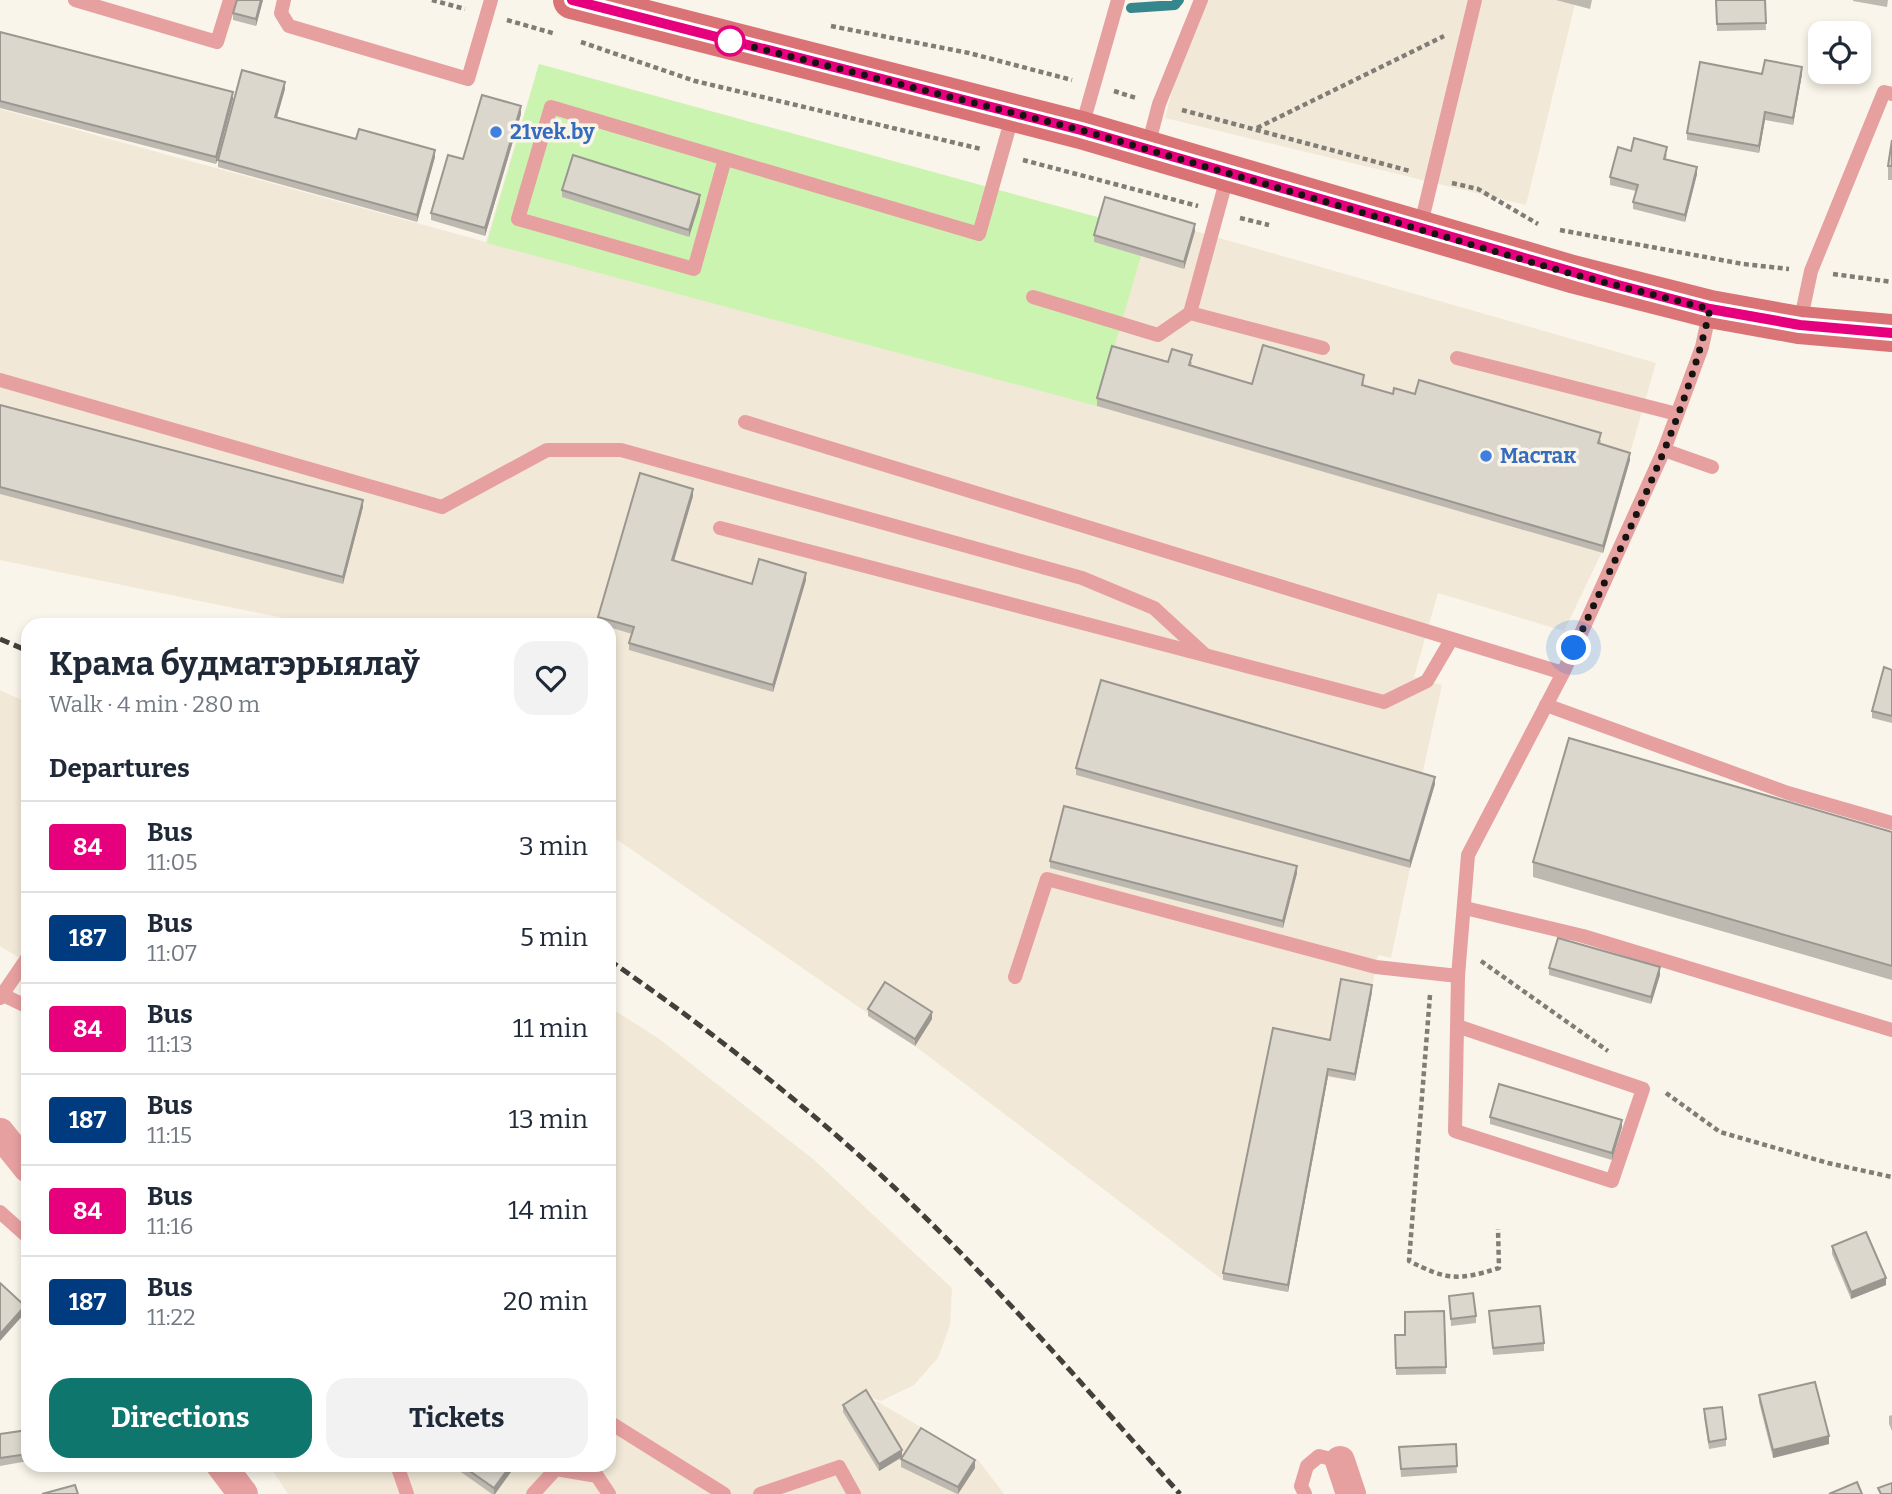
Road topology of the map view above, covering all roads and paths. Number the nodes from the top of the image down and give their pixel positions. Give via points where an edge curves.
1 (75, 0) edge
2 (230, 0) edge
3 (284, 0) edge
4 (491, 0) edge
5 (572, 0) edge
6 (1118, 0) edge
7 (1201, 0) edge
8 (1475, 0) edge
9 (1469, 23) junction
10 (823, 25) dead end
11 (1093, 85) junction
12 (1892, 94) edge
13 (1159, 104) junction
14 (1013, 113) junction
15 (1256, 129) junction
16 (1081, 130) junction
17 (1147, 149) junction
18 (725, 159) junction
19 (1229, 173) junction
20 (1433, 178) junction
21 (1544, 228) dead end
22 (1420, 230) junction
23 (1557, 230) dead end
24 (1811, 271) junction
25 (1892, 282) edge
26 (1033, 297) dead end
27 (1710, 309) junction
28 (1190, 313) junction
29 (1800, 325) junction
30 (1892, 333) edge
31 (1323, 348) dead end
32 (1457, 358) dead end
33 (0, 380) edge
34 (1677, 414) junction
35 (745, 422) dead end
36 (1664, 450) junction
37 (1712, 467) dead end
38 (720, 528) dead end
39 (1451, 640) junction
40 (1204, 654) junction
41 (1563, 673) junction
42 (1546, 705) junction
43 (1892, 823) edge
44 (1465, 908) junction
45 (21, 967) edge
46 (1431, 973) junction
47 (1458, 976) junction
48 (1015, 977) dead end
49 (1, 996) edge
50 (21, 1004) edge
51 (1457, 1026) junction
52 (1892, 1030) edge
53 (0, 1133) edge
54 (21, 1159) edge
55 (0, 1212) edge
56 (1498, 1229) dead end
57 (21, 1231) edge
58 (616, 1426) edge
59 (1340, 1461) joint
60 (226, 1472) edge
61 (399, 1472) edge
62 (553, 1472) edge
63 (574, 1472) edge
64 (243, 1494) edge
65 (407, 1494) edge
66 (533, 1494) edge
67 (609, 1494) edge
68 (723, 1494) edge
69 (760, 1494) edge
70 (853, 1494) edge
71 (1305, 1494) edge
72 (1351, 1494) edge

1 - 2 lane via 217,42
3 - 4 lane via 281,13 289,26 468,79
5 - 14 main road
6 - 11 lane
7 - 13 lane
8 - 9 lane
9 - 15 path
9 - 20 lane
10 - 11 path via 969,53
11 - 13 path
11 - 16 lane
12 - 24 lane via 1884,92
13 - 15 path
13 - 17 lane
14 - 16 main road
14 - 18 lane via 979,234
15 - 20 path
16 - 17 main road
17 - 19 main road
18 - 18 lane via 551,107 518,219 694,269
19 - 22 main road
19 - 28 lane
20 - 21 path via 1478,189
20 - 22 lane
22 - 27 main road
23 - 24 path via 1744,264
24 - 25 path
24 - 29 lane
26 - 28 lane via 1158,335
27 - 29 main road
27 - 34 lane via 1702,347
28 - 31 lane
29 - 30 main road
32 - 34 lane
33 - 40 lane via 442,508 547,450 621,450 1082,578 1154,608
34 - 36 lane
35 - 39 lane
36 - 37 lane
36 - 41 lane
38 - 40 lane
39 - 40 lane via 1427,681 1384,702
39 - 41 lane
41 - 42 lane
42 - 43 lane via 1788,793
42 - 44 lane via 1468,855
44 - 47 lane
44 - 52 lane via 1583,936
45 - 49 lane
46 - 47 lane
46 - 48 lane via 1376,967 1047,879
46 - 56 path via 1409,1261 1441,1277 1477,1275 1499,1268
47 - 51 lane
49 - 50 lane
51 - 51 lane via 1455,1131 1612,1181 1643,1089
53 - 54 street
55 - 57 lane
58 - 68 lane
59 - 71 lane via 1319,1456 1307,1466 1301,1486
59 - 72 street
60 - 64 street
61 - 65 lane
62 - 66 lane
63 - 67 lane via 597,1476
69 - 70 lane via 839,1467

